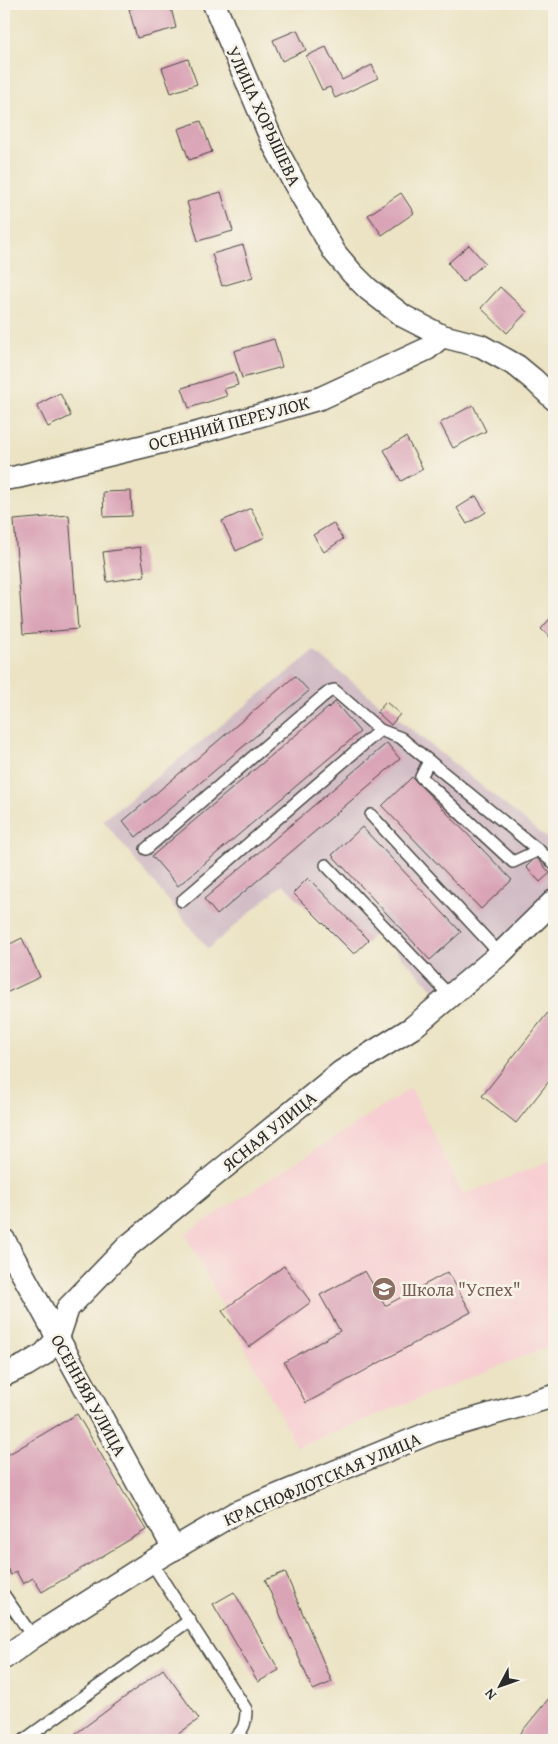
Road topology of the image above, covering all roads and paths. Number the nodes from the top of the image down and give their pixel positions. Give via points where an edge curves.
1 (214, 4) edge
2 (442, 336) junction
3 (554, 399) edge
4 (4, 478) edge
5 (380, 730) junction
6 (429, 761) junction
7 (370, 815) dead end
8 (146, 849) dead end
9 (539, 850) junction
10 (554, 863) edge
11 (326, 865) dead end
12 (182, 901) dead end
13 (554, 901) edge
14 (500, 954) junction
15 (450, 996) junction
16 (4, 1240) edge
17 (58, 1338) junction
18 (4, 1375) edge
19 (554, 1396) edge
20 (174, 1549) junction
21 (151, 1562) junction
22 (4, 1595) edge
23 (190, 1620) junction
24 (33, 1637) junction
25 (4, 1658) edge
26 (24, 1740) edge
27 (232, 1740) edge

1 - 2 street, УЛИЦА ХОРЫШЕВА via 274,145 335,253 368,289 390,307
2 - 3 street, УЛИЦА ХОРЫШЕВА via 481,346 517,366
2 - 4 street, ОСЕННИЙ ПЕРЕУЛОК via 427,349 321,398 194,434
5 - 6 lane via 400,738
5 - 8 lane via 330,690
5 - 12 lane
6 - 9 lane
6 - 9 lane via 422,777 513,862
7 - 14 lane
9 - 10 lane
11 - 15 lane
13 - 14 street, ЯСНАЯ УЛИЦА
14 - 15 street, ЯСНАЯ УЛИЦА
15 - 17 street, ЯСНАЯ УЛИЦА via 412,1028 341,1072 128,1246 68,1308
16 - 17 street, ОСЕННЯЯ УЛИЦА
17 - 18 street, ЯСНАЯ УЛИЦА via 44,1354
17 - 20 street, ОСЕННЯЯ УЛИЦА
19 - 20 street, КРАСНОФЛОТСКАЯ УЛИЦА via 434,1431 235,1513
20 - 21 street, КРАСНОФЛОТСКАЯ УЛИЦА
21 - 23 lane
21 - 24 street, КРАСНОФЛОТСКАЯ УЛИЦА
22 - 24 lane
23 - 26 lane
23 - 27 lane via 246,1709 246,1724
24 - 25 street, КРАСНОФЛОТСКАЯ УЛИЦА

